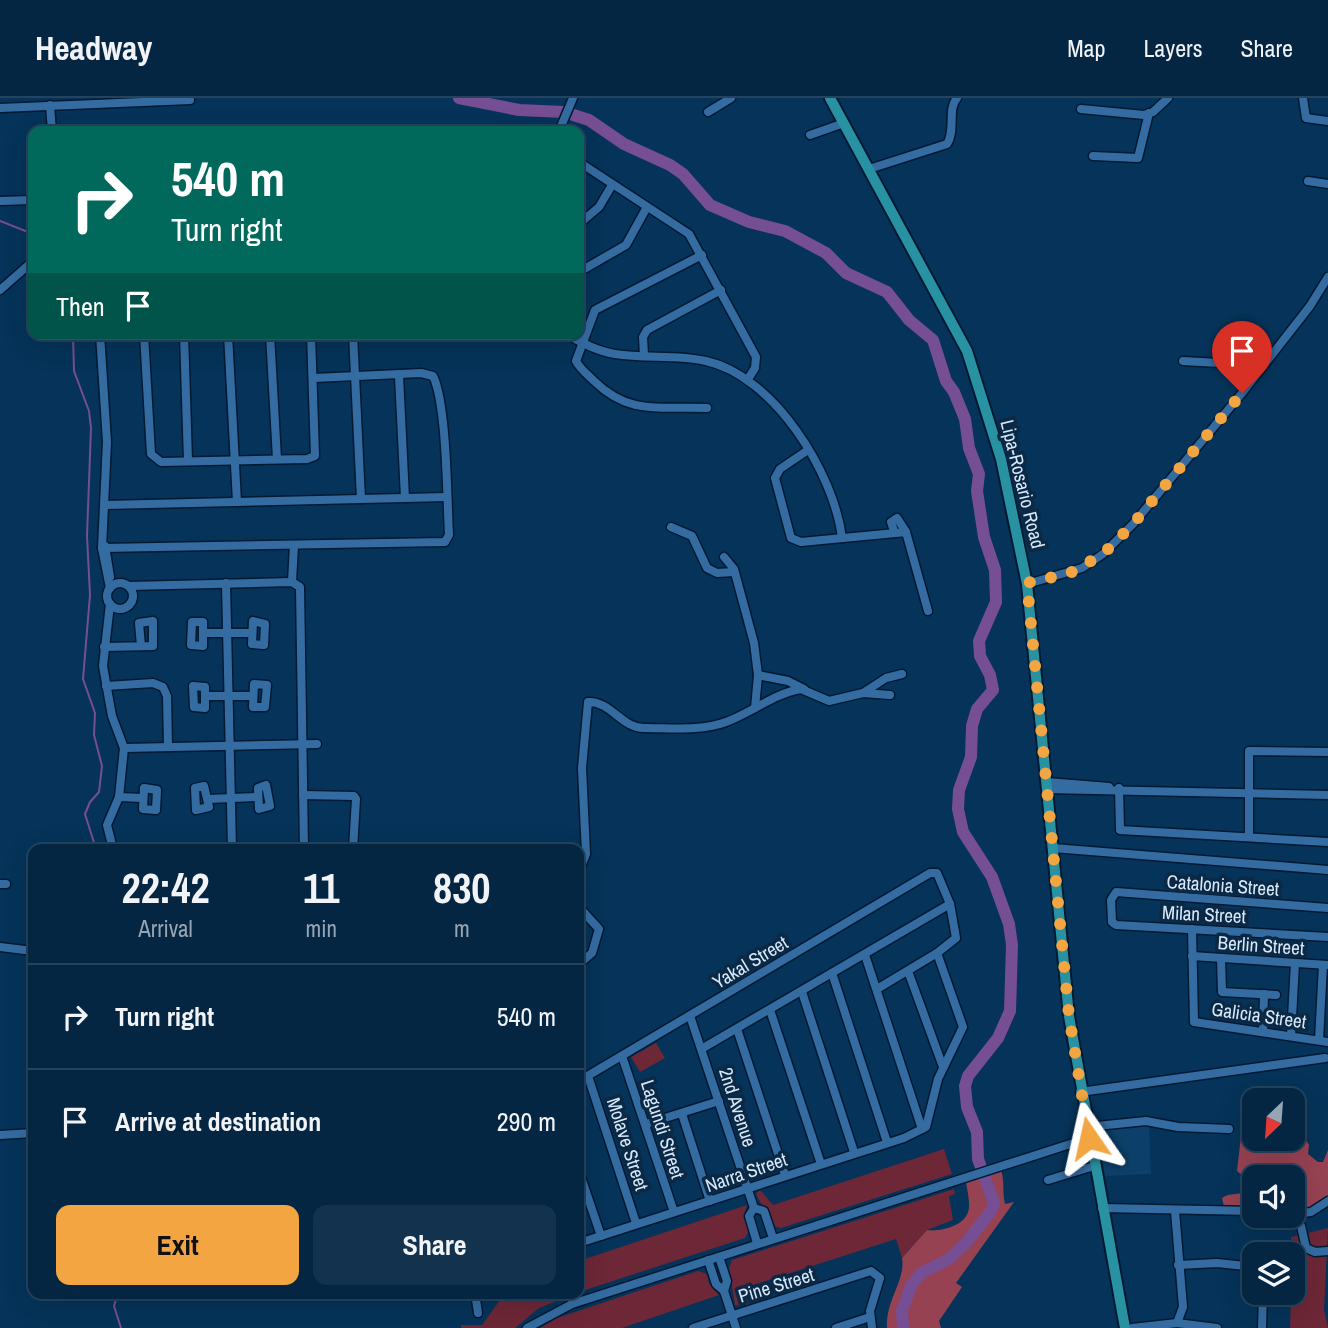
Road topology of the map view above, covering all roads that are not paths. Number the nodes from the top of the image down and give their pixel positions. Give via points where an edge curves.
1 (573, 98) edge
2 (731, 98) edge
3 (830, 98) edge
4 (957, 98) edge
5 (1168, 98) edge
6 (1303, 98) edge
7 (190, 100) dead end
8 (50, 105) junction
9 (0, 108) edge
10 (1082, 108) dead end
11 (708, 112) dead end
12 (1149, 113) junction
13 (1328, 121) edge
14 (844, 123) junction
15 (52, 126) edge
16 (561, 126) edge
17 (810, 135) dead end
18 (1093, 156) dead end
19 (584, 165) edge
20 (869, 169) junction
21 (1308, 181) dead end
22 (1328, 184) edge
23 (612, 185) junction
24 (28, 200) edge
25 (0, 201) edge
26 (647, 207) junction
27 (584, 220) edge
28 (702, 255) junction
29 (28, 265) edge
30 (584, 269) edge
31 (1328, 277) edge
32 (0, 290) edge
33 (720, 290) junction
34 (584, 332) edge
35 (100, 340) edge
36 (144, 340) edge
37 (184, 340) edge
38 (228, 340) edge
39 (270, 340) edge
40 (311, 340) edge
41 (353, 340) edge
42 (576, 340) edge
43 (580, 342) junction
44 (644, 355) junction
45 (1183, 361) dead end
46 (1259, 368) junction
47 (399, 376) junction
48 (355, 377) junction
49 (314, 378) junction
50 (748, 379) junction
51 (707, 408) dead end
52 (808, 450) junction
53 (277, 459) junction
54 (235, 460) junction
55 (188, 461) junction
56 (447, 497) junction
57 (405, 498) junction
58 (361, 499) junction
59 (237, 502) junction
60 (105, 505) junction
61 (671, 527) dead end
62 (894, 531) junction
63 (906, 532) junction
64 (842, 538) junction
65 (294, 545) junction
66 (104, 546) junction
67 (724, 557) dead end
68 (734, 572) junction
69 (292, 582) junction
70 (226, 583) junction
71 (1027, 583) junction
72 (129, 586) junction
73 (111, 587) junction
74 (110, 604) junction
75 (928, 611) dead end
76 (203, 633) dead end
77 (227, 633) junction
78 (251, 633) dead end
79 (141, 646) dead end
80 (104, 647) junction
81 (902, 674) dead end
82 (758, 675) junction
83 (106, 686) junction
84 (804, 689) junction
85 (863, 694) junction
86 (890, 695) dead end
87 (205, 696) dead end
88 (229, 696) junction
89 (252, 696) dead end
90 (755, 708) junction
91 (302, 744) junction
92 (317, 744) dead end
93 (230, 746) junction
94 (168, 747) junction
95 (124, 748) junction
96 (1328, 752) edge
97 (1047, 785) junction
98 (1115, 788) junction
99 (1249, 792) junction
100 (303, 795) junction
101 (1328, 795) edge
102 (119, 797) junction
103 (231, 797) junction
104 (258, 797) dead end
105 (143, 798) dead end
106 (208, 799) dead end
107 (1249, 838) junction
108 (1328, 842) edge
109 (112, 844) edge
110 (232, 844) edge
111 (304, 844) edge
112 (353, 844) edge
113 (1053, 848) junction
114 (584, 859) edge
115 (1328, 870) edge
116 (1116, 892) joint
117 (950, 904) junction
118 (1328, 908) edge
119 (584, 912) edge
120 (1192, 929) junction
121 (1328, 937) edge
122 (0, 947) edge
123 (28, 950) edge
124 (937, 953) junction
125 (865, 955) junction
126 (1192, 956) junction
127 (1222, 958) junction
128 (584, 960) edge
129 (1295, 963) junction
130 (1326, 965) edge
131 (908, 971) junction
132 (832, 973) junction
133 (877, 989) junction
134 (802, 992) junction
135 (1264, 994) junction
136 (1276, 995) dead end
137 (770, 1010) junction
138 (690, 1016) junction
139 (737, 1029) junction
140 (1262, 1031) junction
141 (1291, 1036) junction
142 (1324, 1041) edge
143 (703, 1048) junction
144 (622, 1056) junction
145 (1325, 1058) dead end
146 (943, 1067) junction
147 (588, 1076) junction
148 (584, 1078) edge
149 (1080, 1092) junction
150 (719, 1101) junction
151 (682, 1114) junction
152 (646, 1125) junction
153 (922, 1129) junction
154 (1229, 1129) dead end
155 (1088, 1132) junction
156 (28, 1133) edge
157 (0, 1135) edge
158 (887, 1142) junction
159 (854, 1152) junction
160 (821, 1164) junction
161 (1094, 1166) junction
162 (785, 1175) junction
163 (1048, 1180) dead end
164 (584, 1186) edge
165 (748, 1189) junction
166 (710, 1201) junction
167 (1328, 1201) edge
168 (754, 1208) junction
169 (1102, 1208) junction
170 (1175, 1211) junction
171 (1242, 1211) edge
172 (674, 1212) junction
173 (1305, 1213) edge
174 (636, 1223) junction
175 (768, 1226) junction
176 (1302, 1228) edge
177 (754, 1230) junction
178 (601, 1236) junction
179 (773, 1238) junction
180 (584, 1241) edge
181 (757, 1243) junction
182 (1328, 1251) edge
183 (719, 1257) junction
184 (708, 1260) junction
185 (1178, 1265) junction
186 (1242, 1266) edge
187 (724, 1291) junction
188 (476, 1299) edge
189 (1262, 1305) edge
190 (478, 1313) dead end
191 (732, 1315) junction
192 (870, 1317) junction
193 (1177, 1323) junction
194 (527, 1328) edge
195 (693, 1328) edge
196 (736, 1328) edge
197 (836, 1328) edge
198 (872, 1328) edge
199 (1125, 1328) edge
200 (1132, 1328) edge
201 (1217, 1328) edge
202 (1262, 1328) edge

1 - 16 street
2 - 11 street
3 - 14 main road, Lipa-Rosario Road
4 - 20 street via 947,144
5 - 12 street
6 - 13 street via 1306,118
7 - 8 street
8 - 9 street
8 - 15 street
10 - 12 street
12 - 18 street via 1138,158
14 - 17 street
14 - 20 main road, Lipa-Rosario Road
19 - 23 street
20 - 71 main road, Lipa-Rosario Road via 967,351 1000,459
21 - 22 street
23 - 26 street
23 - 27 street
24 - 25 street
26 - 28 street via 689,234
26 - 30 street via 626,245
28 - 33 street
28 - 34 street via 600,306
29 - 32 street
31 - 46 street
33 - 44 street via 647,330
33 - 50 street via 756,357
35 - 60 street via 107,442
36 - 55 street via 150,454 161,462
37 - 55 street
38 - 54 street
39 - 53 street
40 - 49 street
41 - 48 street
42 - 43 street
43 - 44 street via 617,354
43 - 51 street via 578,365 610,397 650,408
44 - 50 street via 707,361
45 - 46 street
46 - 71 street via 1133,524 1103,554 1070,573
47 - 48 street
47 - 56 street via 421,373 433,376 436,383
47 - 57 street
48 - 49 street
48 - 58 street
49 - 53 street via 317,453 307,460
50 - 52 street via 776,404
52 - 64 street via 839,517
52 - 64 street via 780,469 775,478 791,538 801,542
53 - 54 street
54 - 55 street
54 - 59 street
56 - 57 street
56 - 65 street via 449,535 442,543
57 - 58 street
58 - 59 street
59 - 60 street
60 - 66 street
61 - 68 street via 692,536 708,568 717,573
62 - 63 street
62 - 63 street via 891,522 897,518
62 - 64 street
63 - 75 street
65 - 66 street
65 - 69 street
66 - 73 street
67 - 68 street
68 - 82 street
69 - 70 street
69 - 91 street via 301,590
70 - 72 street
70 - 77 street
71 - 97 main road, Lipa-Rosario Road
72 - 73 street
72 - 74 street via 134,598 130,606 122,610
73 - 74 street
74 - 80 street
76 - 77 street
77 - 78 street
77 - 88 street
79 - 80 street
80 - 83 street
81 - 85 street via 886,678
82 - 84 street
82 - 90 street
83 - 94 street via 153,683 163,687
83 - 95 street
84 - 85 street via 829,701
84 - 90 street
85 - 86 street
87 - 88 street
88 - 89 street
88 - 93 street
90 - 114 street via 705,727 645,728 629,726 607,708 588,702 582,768
91 - 92 street
91 - 93 street
91 - 100 street
93 - 94 street
93 - 103 street
94 - 95 street
95 - 102 street
96 - 99 street via 1250,750
97 - 98 street
97 - 113 main road, Lipa-Rosario Road
98 - 99 street
98 - 107 street via 1120,830
99 - 101 street
99 - 107 street
100 - 111 street
100 - 112 street via 354,796
102 - 105 street
102 - 109 street via 107,825
103 - 104 street
103 - 106 street
103 - 110 street
107 - 108 street
113 - 115 street
113 - 149 main road, Lipa-Rosario Road
116 - 118 street, Catalonia Street
116 - 120 street, Milan Street via 1111,900 1114,924
117 - 124 street via 957,936
117 - 125 street
117 - 138 street, Yakal Street via 937,873 930,873
119 - 128 street via 599,929 592,953
120 - 121 street, Milan Street
120 - 126 street, Galicia Street
122 - 123 street
124 - 131 street
124 - 146 street via 963,1023 961,1036
125 - 132 street
125 - 133 street
126 - 127 street, Berlin Street
126 - 140 street, Galicia Street via 1194,1021
127 - 129 street, Berlin Street
127 - 135 street via 1222,992
129 - 130 street, Berlin Street
129 - 141 street
130 - 142 street
131 - 133 street
131 - 146 street
132 - 134 street
132 - 158 street
133 - 153 street
134 - 137 street
134 - 159 street
135 - 136 street
135 - 140 street
137 - 139 street
137 - 160 street
138 - 143 street, 2nd Avenue
138 - 144 street, Yakal Street
139 - 143 street
139 - 162 street
140 - 141 street, Galicia Street
141 - 142 street, Galicia Street
143 - 150 street, 2nd Avenue
144 - 147 street, Yakal Street
144 - 152 street, Lagundi Street
145 - 149 street
146 - 153 street via 931,1115
147 - 148 street, Yakal Street
147 - 174 street, Molave Street
149 - 155 main road, Lipa-Rosario Road
150 - 151 street
150 - 165 street, 2nd Avenue
151 - 152 street
151 - 166 street
152 - 172 street, Lagundi Street
153 - 158 street, Narra Street
154 - 155 street via 1146,1121
155 - 161 main road, Lipa-Rosario Road
155 - 179 street via 1001,1166
156 - 157 street
158 - 159 street, Narra Street
159 - 160 street, Narra Street
160 - 162 street, Narra Street
161 - 163 street
161 - 169 main road, Lipa-Rosario Road
162 - 165 street, Narra Street
164 - 178 street
165 - 166 street, Narra Street
165 - 168 street, 2nd Avenue
166 - 172 street, Narra Street
167 - 173 street
168 - 175 street via 764,1211
168 - 177 street via 749,1214
169 - 170 street
169 - 199 main road, Lipa-Rosario Road
170 - 171 street
170 - 185 street
172 - 174 street, Narra Street
174 - 178 street, Narra Street
175 - 177 street
175 - 179 street
176 - 182 street via 1308,1250
177 - 181 street
178 - 180 street, Narra Street
179 - 181 street
181 - 183 street
183 - 184 street
183 - 187 street via 727,1281
184 - 187 street via 716,1284
184 - 194 street via 572,1304
185 - 186 street
185 - 193 street via 1183,1307
187 - 191 street
188 - 190 street
189 - 202 street
191 - 192 street, Pine Street via 875,1271 880,1278
191 - 195 street, Pine Street
191 - 196 street
192 - 197 street
192 - 198 street
193 - 200 street
193 - 201 street

